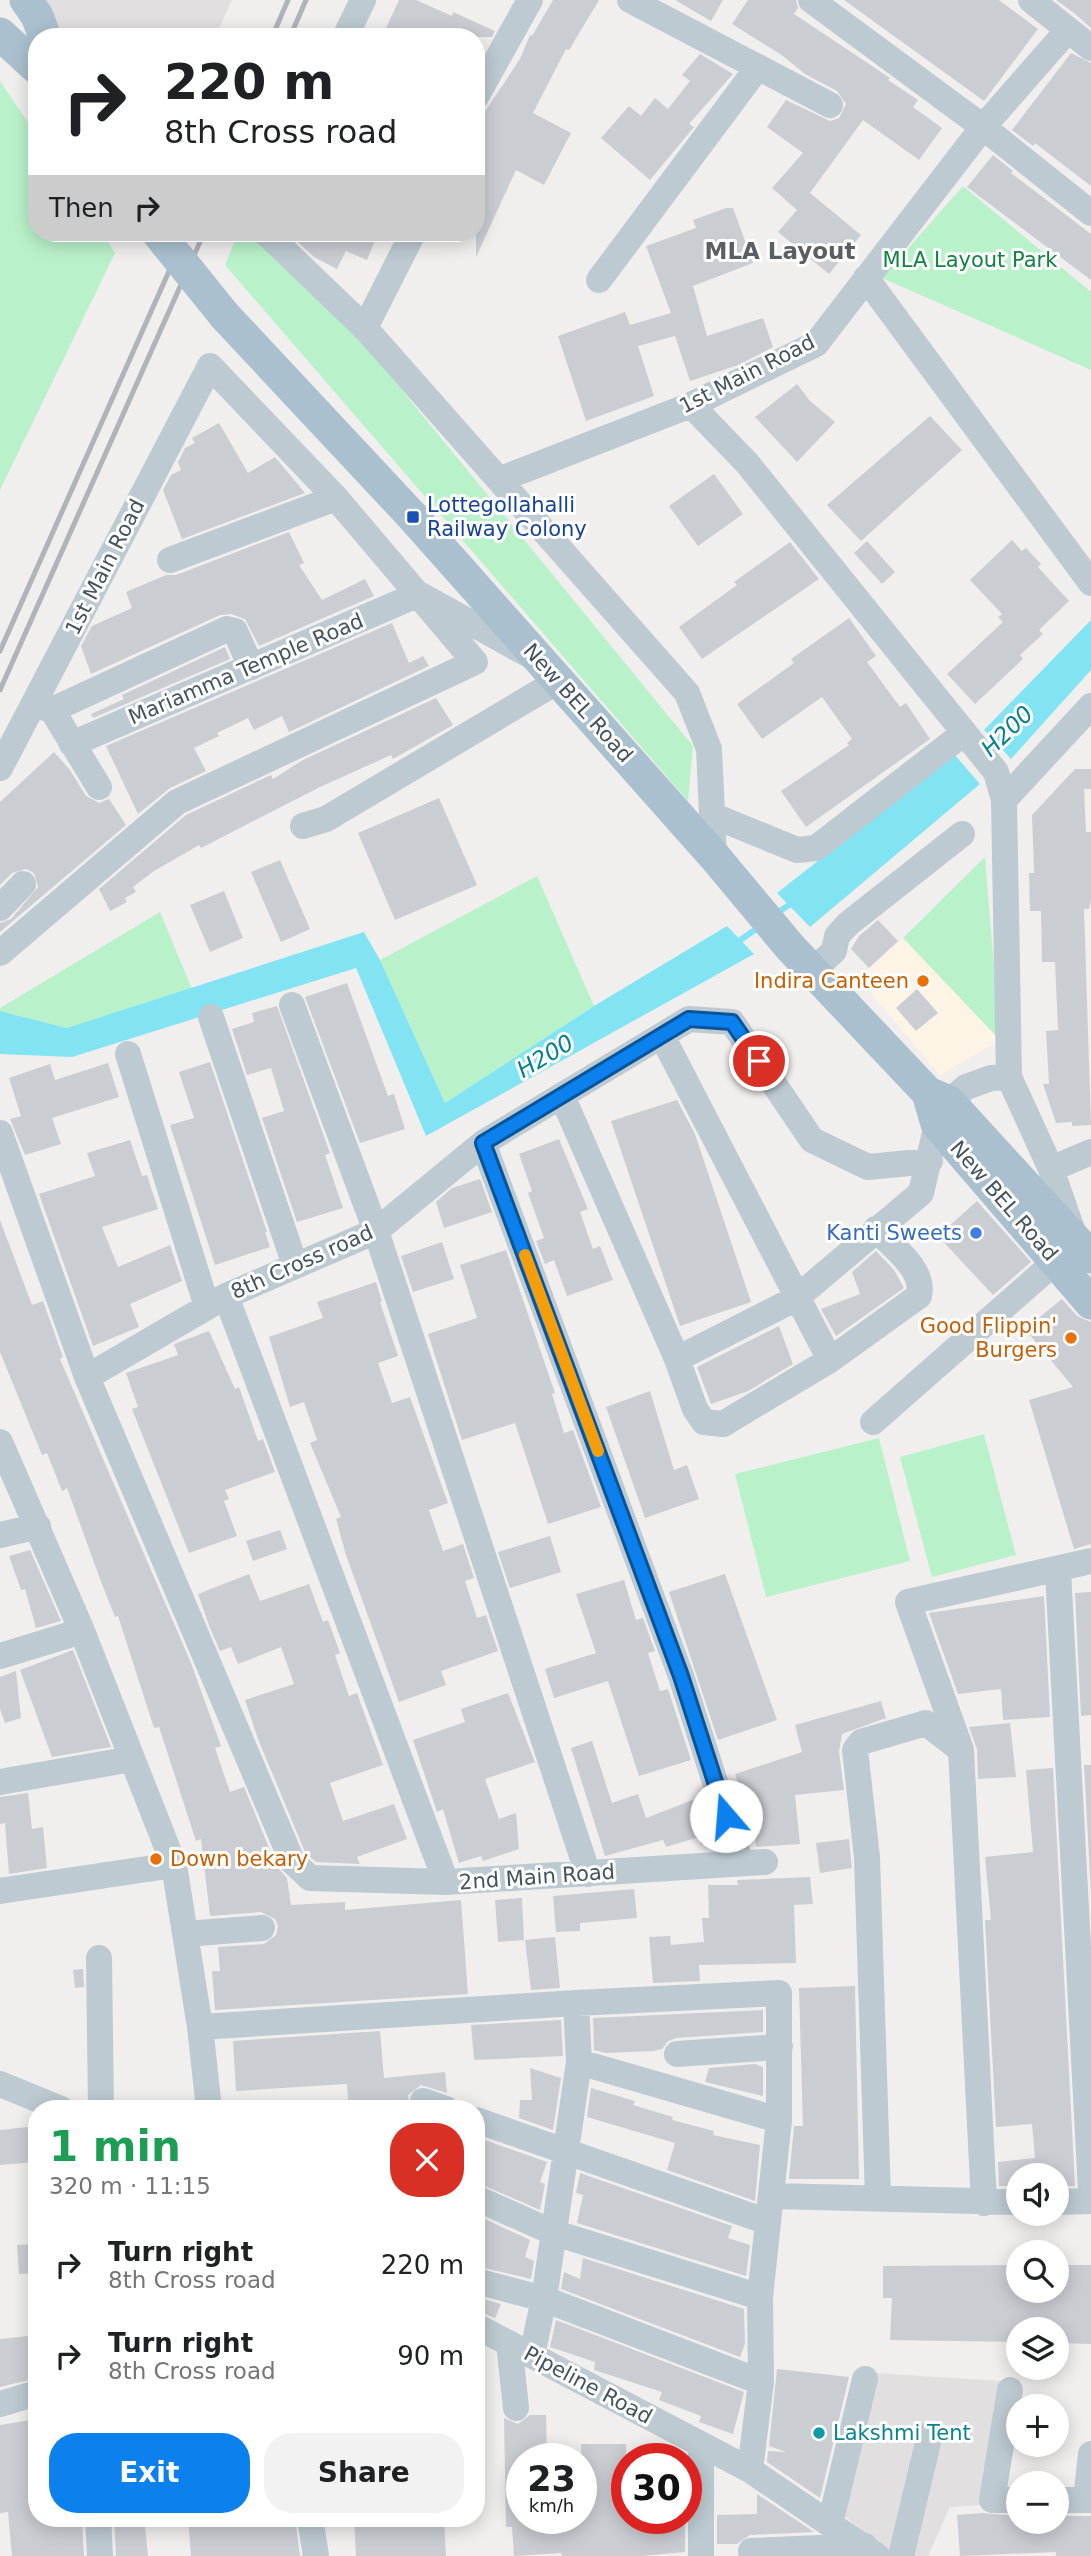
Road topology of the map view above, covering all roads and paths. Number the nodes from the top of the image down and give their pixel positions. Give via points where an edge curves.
1 (26, 0) edge
2 (363, 0) edge
3 (530, 0) edge
4 (630, 0) edge
5 (811, 0) edge
6 (1031, 0) edge
7 (668, 9) edge
8 (42, 28) edge
9 (349, 28) edge
10 (1068, 30) junction
11 (0, 34) edge
12 (1091, 48) edge
13 (28, 60) edge
14 (758, 67) junction
15 (485, 81) edge
16 (830, 105) dead end
17 (983, 127) junction
18 (1091, 214) edge
19 (165, 242) edge
20 (275, 242) edge
21 (408, 242) edge
22 (866, 278) junction
23 (599, 280) dead end
24 (365, 328) junction
25 (691, 405) junction
26 (501, 479) junction
27 (336, 498) junction
28 (170, 560) dead end
29 (1091, 583) edge
30 (419, 594) junction
31 (251, 667) junction
32 (549, 671) junction
33 (1091, 706) edge
34 (43, 707) junction
35 (968, 737) junction
36 (72, 744) junction
37 (0, 768) edge
38 (99, 788) dead end
39 (1004, 800) junction
40 (713, 816) junction
41 (303, 826) dead end
42 (962, 834) dead end
43 (714, 856) junction
44 (23, 884) dead end
45 (0, 908) edge
46 (0, 953) edge
47 (801, 959) junction
48 (292, 1005) dead end
49 (211, 1017) dead end
50 (662, 1036) junction
51 (128, 1054) dead end
52 (1009, 1077) junction
53 (562, 1096) junction
54 (938, 1106) junction
55 (0, 1133) edge
56 (483, 1143) junction
57 (1091, 1152) edge
58 (930, 1161) junction
59 (1051, 1169) junction
60 (876, 1229) junction
61 (376, 1231) junction
62 (1074, 1253) edge
63 (295, 1265) junction
64 (795, 1299) junction
65 (217, 1301) junction
66 (1091, 1303) edge
67 (677, 1359) junction
68 (830, 1360) junction
69 (87, 1377) junction
70 (873, 1422) dead end
71 (0, 1442) edge
72 (38, 1527) junction
73 (0, 1535) edge
74 (1091, 1561) edge
75 (1058, 1570) junction
76 (82, 1631) junction
77 (0, 1656) edge
78 (961, 1750) junction
79 (132, 1759) junction
80 (0, 1782) edge
81 (174, 1865) junction
82 (589, 1874) junction
83 (446, 1882) junction
84 (0, 1891) edge
85 (262, 1928) dead end
86 (185, 1934) junction
87 (99, 1958) dead end
88 (576, 2003) junction
89 (200, 2027) junction
90 (780, 2047) junction
91 (677, 2054) dead end
92 (579, 2062) junction
93 (0, 2084) edge
94 (38, 2100) edge
95 (101, 2100) edge
96 (208, 2100) edge
97 (779, 2120) junction
98 (485, 2123) edge
99 (566, 2153) junction
100 (1091, 2190) edge
101 (878, 2198) junction
102 (1091, 2201) edge
103 (485, 2202) edge
104 (1006, 2202) edge
105 (1069, 2202) edge
106 (984, 2203) junction
107 (771, 2209) junction
108 (552, 2232) junction
109 (485, 2283) edge
110 (760, 2297) junction
111 (544, 2299) junction
112 (485, 2331) edge
113 (520, 2349) junction
114 (865, 2379) dead end
115 (761, 2382) junction
116 (1010, 2390) dead end
117 (28, 2396) edge
118 (0, 2404) edge
119 (516, 2408) dead end
120 (930, 2434) dead end
121 (695, 2443) edge
122 (702, 2446) edge
123 (1091, 2454) edge
124 (750, 2470) junction
125 (1006, 2500) edge
126 (1088, 2500) edge
127 (1069, 2501) edge
128 (830, 2524) junction
129 (98, 2527) edge
130 (311, 2527) edge
131 (701, 2534) edge
132 (751, 2551) dead end
133 (871, 2551) edge
134 (100, 2556) edge
135 (316, 2556) edge
136 (701, 2556) edge
137 (901, 2556) edge

1 - 8 main road
2 - 9 street
3 - 15 street
4 - 7 street
5 - 17 street
6 - 10 street
7 - 14 street
10 - 12 street
10 - 17 street, 1st Main Road
11 - 13 main road
14 - 16 street
14 - 23 street
17 - 18 street
17 - 22 street, 1st Main Road
19 - 32 main road, New BEL Road, bridge via 225,316 414,517
20 - 24 street
21 - 24 street
22 - 25 street, 1st Main Road via 816,344
22 - 29 street
24 - 26 street
25 - 26 street, 1st Main Road
25 - 35 street via 747,463
26 - 40 street via 687,693 709,749
27 - 28 street
27 - 30 street
27 - 34 street, 1st Main Road via 209,366
30 - 31 street, Mariamma Temple Road
30 - 32 street
30 - 46 street via 475,662 177,802
31 - 34 street via 236,631 227,629
31 - 36 street, Mariamma Temple Road
32 - 41 street via 326,819
32 - 43 main road, New BEL Road
33 - 39 street
34 - 36 street
34 - 37 street, 1st Main Road
35 - 39 street via 996,772
35 - 40 street via 816,848 797,850
36 - 38 street
39 - 52 street
40 - 43 street
42 - 47 street via 848,923 837,936 834,951
43 - 47 main road, New BEL Road
44 - 45 street
47 - 54 main road, New BEL Road
48 - 61 street
49 - 63 street
50 - 53 street, 8th Cross road
50 - 58 street, 8th Cross road via 689,1019 732,1022 812,1140 868,1167
50 - 64 street
51 - 65 street
52 - 54 street via 966,1087
52 - 59 street
53 - 56 street, 8th Cross road
53 - 67 street
54 - 58 street
54 - 62 main road, New BEL Road
55 - 69 street
56 - 61 street, 8th Cross road
56 - 82 street, 2nd Main Road via 753,1863
57 - 59 street
58 - 60 street via 920,1193
59 - 62 street
60 - 64 street
60 - 68 street via 918,1273 919,1297
61 - 63 street, 8th Cross road
61 - 82 street
62 - 66 main road, New BEL Road
62 - 70 street
63 - 65 street, 8th Cross road
64 - 67 street
64 - 68 street
65 - 69 street, 8th Cross road
65 - 83 street
67 - 68 street via 704,1422 723,1424
69 - 83 street, 2nd Main Road via 292,1861 310,1878
71 - 72 street
72 - 73 street
72 - 76 street
74 - 75 street
75 - 78 street via 908,1602
75 - 100 street
76 - 77 street
76 - 79 street
78 - 101 street via 926,1723 861,1742 855,1750 867,1857
78 - 106 street
79 - 80 street
79 - 81 street
81 - 84 street
81 - 86 street
82 - 83 street, 2nd Main Road
85 - 86 street
86 - 89 street
87 - 95 street
88 - 89 street
88 - 90 street via 779,1993
88 - 92 street
89 - 96 street
90 - 91 street
90 - 97 street
92 - 97 street
92 - 99 street
93 - 94 street
97 - 107 street
98 - 99 street
99 - 107 street
99 - 108 street
101 - 106 street
101 - 107 street
102 - 105 street
103 - 108 street
104 - 106 street
107 - 110 street
108 - 110 street
108 - 111 street
109 - 111 street
110 - 115 street
111 - 113 street
111 - 115 street
112 - 113 street, Pipeline Road
113 - 119 street
113 - 121 street, Pipeline Road
114 - 128 street
115 - 124 street
116 - 125 street via 992,2500
117 - 118 street
120 - 137 street
122 - 124 street, Pipeline Road
123 - 126 street
124 - 128 street, Pipeline Road
126 - 127 street
128 - 133 street, Pipeline Road
129 - 134 street
130 - 135 street
131 - 136 street
132 - 133 street

